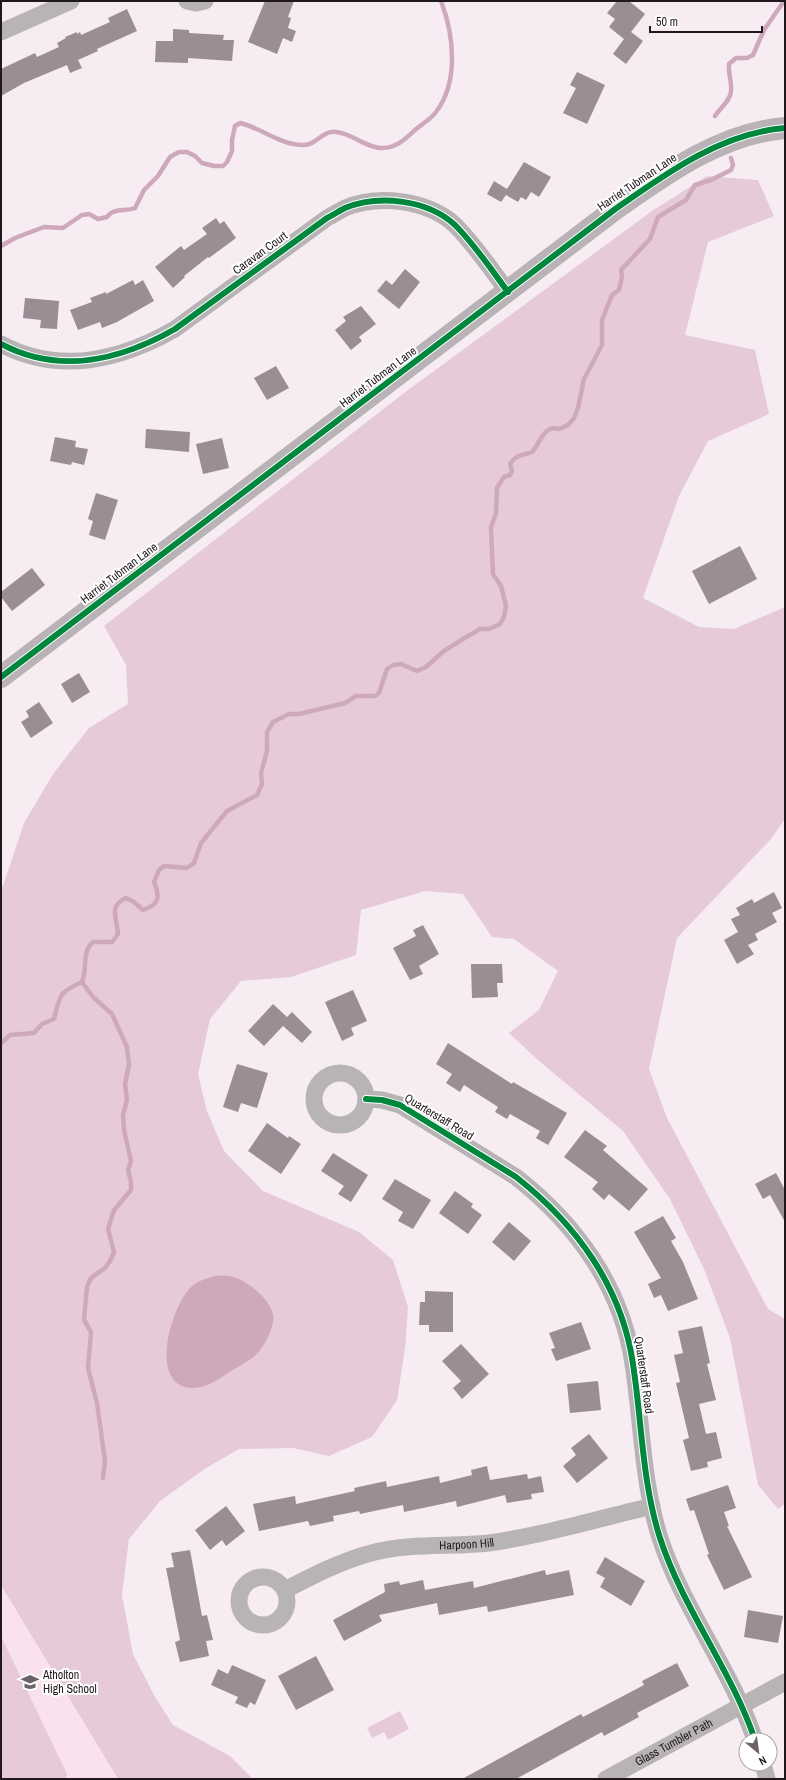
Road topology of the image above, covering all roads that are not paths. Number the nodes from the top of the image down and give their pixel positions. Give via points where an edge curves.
1 (71, 1) edge
2 (187, 1) edge
3 (205, 1) edge
4 (1, 32) edge
5 (785, 128) edge
6 (508, 292) junction
7 (1, 344) edge
8 (1, 677) edge
9 (366, 1099) dead end
10 (652, 1506) junction
11 (286, 1590) dead end
12 (785, 1682) edge
13 (741, 1706) junction
14 (752, 1732) edge
15 (606, 1779) edge

1 - 4 street
2 - 3 street
5 - 6 street, Harriet Tubman Lane via 744,137 689,161 614,210
6 - 7 street, Caravan Court via 467,238 441,215 405,202 365,203 346,208 327,218 175,330 126,353 84,361 61,361 27,355
6 - 8 street, Harriet Tubman Lane
9 - 10 street, Quarterstaff Road via 400,1105 516,1177 554,1210 590,1254 609,1286 627,1333
10 - 11 street, Harpoon Hill via 514,1539 376,1552 349,1560
10 - 13 street, Quarterstaff Road via 660,1538 683,1592
12 - 13 street, Glass Tumbler Path
13 - 14 street, Quarterstaff Road
13 - 15 street, Glass Tumbler Path

